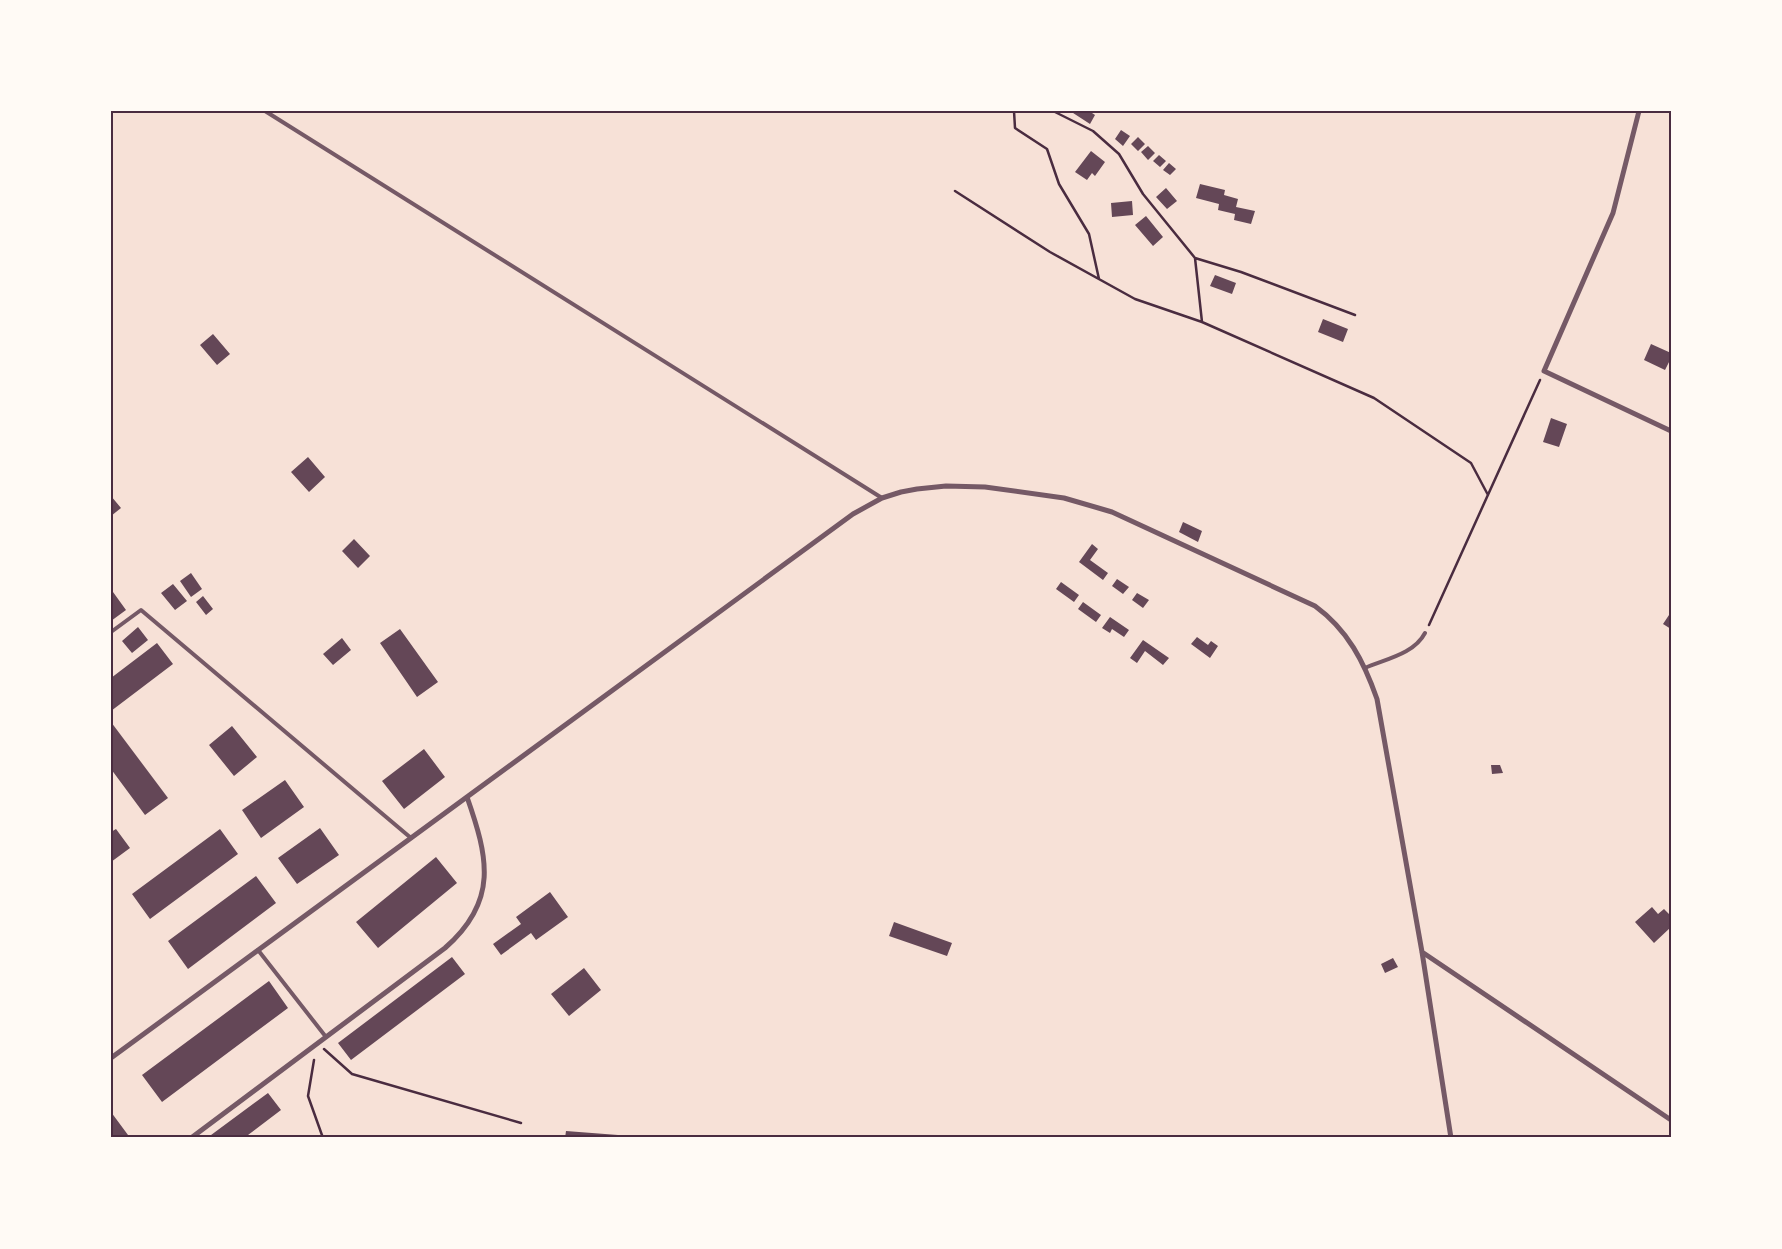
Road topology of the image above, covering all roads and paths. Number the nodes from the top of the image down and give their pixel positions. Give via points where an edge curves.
1 (265, 111) edge
2 (1014, 111) edge
3 (1054, 111) edge
4 (1639, 111) edge
5 (955, 191) dead end
6 (1195, 258) junction
7 (1099, 279) junction
8 (1355, 315) dead end
9 (1202, 322) junction
10 (1544, 371) junction
11 (1671, 431) edge
12 (1488, 494) junction
13 (882, 498) junction
14 (111, 632) edge
15 (1425, 633) joint
16 (1365, 668) junction
17 (467, 797) junction
18 (411, 838) junction
19 (258, 950) junction
20 (1422, 952) junction
21 (326, 1037) junction
22 (317, 1043) junction
23 (111, 1058) edge
24 (1671, 1120) edge
25 (521, 1123) dead end
26 (190, 1138) edge
27 (323, 1138) edge
28 (1451, 1138) edge

1 - 13 lane
2 - 7 path via 1015,128 1047,149 1059,184 1089,234
3 - 6 path via 1092,132 1119,154 1143,194
4 - 10 street via 1613,213
5 - 7 path via 1050,252
6 - 8 path
6 - 9 path
7 - 9 path via 1135,299
9 - 12 path via 1374,398 1471,463
10 - 11 street
10 - 12 path
12 - 15 path
13 - 16 street via 917,489 985,487 1064,498 1100,507 1315,606 1343,631
13 - 17 street via 853,514
14 - 18 lane via 141,610
15 - 16 lane via 1408,651
16 - 20 street via 1378,699
17 - 18 street
17 - 21 street via 482,840 485,875 480,899 469,922 445,948
18 - 19 street
19 - 21 lane
19 - 23 street
20 - 24 street
20 - 28 street
21 - 22 street
22 - 25 path via 352,1074
22 - 26 street
22 - 27 path via 308,1096

